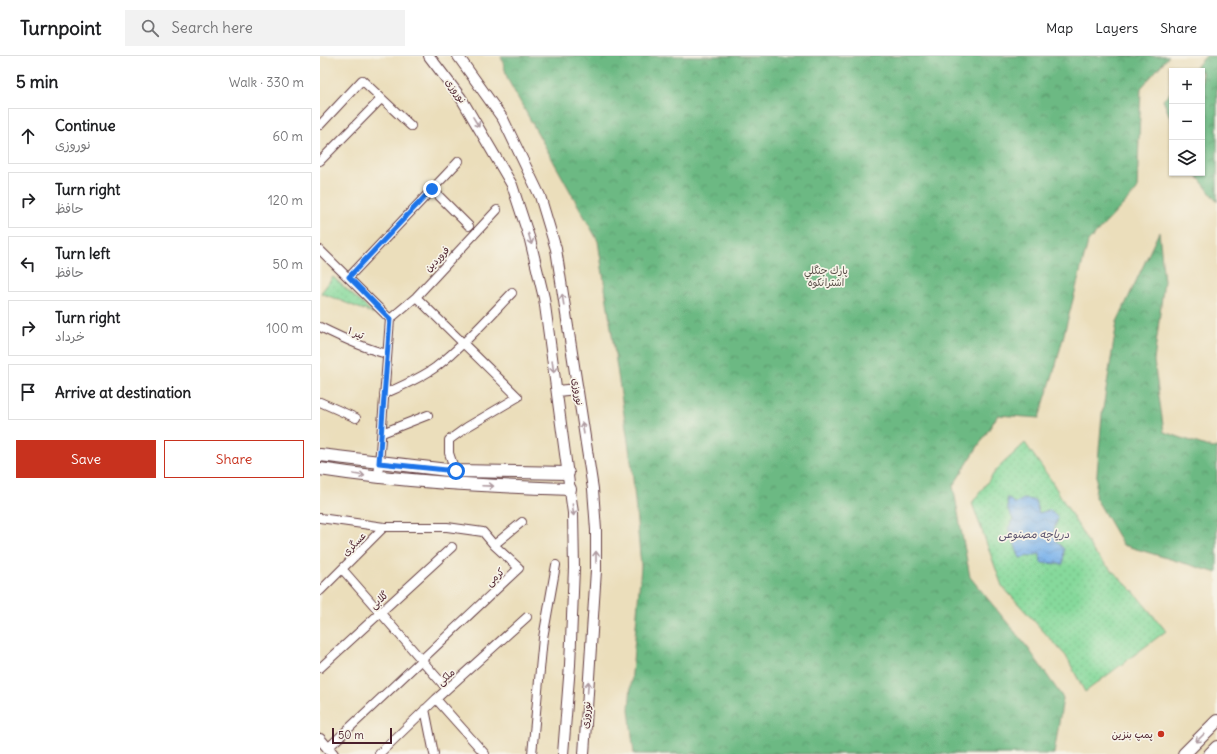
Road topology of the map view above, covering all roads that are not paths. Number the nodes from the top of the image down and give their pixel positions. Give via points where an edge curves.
1 (429, 56) edge
2 (458, 56) edge
3 (381, 98) junction
4 (320, 125) edge
5 (411, 126) dead end
6 (320, 161) edge
7 (459, 161) dead end
8 (432, 189) junction
9 (497, 210) dead end
10 (469, 226) dead end
11 (320, 250) edge
12 (349, 277) junction
13 (512, 293) dead end
14 (416, 297) junction
15 (390, 319) junction
16 (320, 327) edge
17 (464, 343) junction
18 (387, 354) junction
19 (577, 389) junction
20 (557, 391) junction
21 (384, 394) junction
22 (320, 402) edge
23 (428, 415) dead end
24 (356, 418) dead end
25 (382, 433) junction
26 (320, 455) edge
27 (379, 463) junction
28 (320, 469) edge
29 (456, 471) junction
30 (568, 473) junction
31 (378, 478) junction
32 (456, 485) junction
33 (570, 489) junction
34 (320, 518) edge
35 (522, 522) dead end
36 (384, 527) junction
37 (494, 545) junction
38 (452, 547) dead end
39 (556, 565) dead end
40 (343, 570) junction
41 (320, 591) edge
42 (380, 612) junction
43 (527, 617) dead end
44 (422, 661) junction
45 (320, 668) edge
46 (447, 689) junction
47 (436, 699) junction
48 (425, 710) junction
49 (1217, 721) edge
50 (320, 739) edge
51 (1217, 747) edge
52 (331, 751) edge
53 (379, 754) edge
54 (434, 754) edge
55 (485, 754) edge
56 (532, 754) edge
57 (563, 754) edge
58 (584, 754) edge
59 (1184, 754) edge
60 (1210, 754) edge

1 -> 20 street, نوروزی via 461,98 512,185 530,240 544,298
19 -> 2 street, نوروزی via 556,249 540,196 503,119
3 - 4 street via 362,80
3 - 5 street
3 - 6 street
7 - 8 street
8 - 10 street
8 - 12 street
9 - 14 street, فروردین
11 - 12 street
12 - 15 street
13 - 17 street
14 - 15 street, فروردین
14 - 17 street
15 - 18 street
16 - 18 street, تیر ۱ via 338,337
17 - 21 street via 436,367
17 - 29 street via 518,397 449,440 449,453
18 - 21 street
19 - 20 street
58 -> 19 street, نوروزی via 596,570 596,530 593,489
20 - 30 street, نوروزی
21 - 25 street
22 - 24 street
23 - 25 street
25 - 27 street
26 - 27 main road
27 - 29 main road
27 - 31 street
28 -> 31 main road
29 - 30 main road
29 - 32 street
30 - 33 street, نوروزی
31 - 32 main road
32 -> 33 main road
33 -> 57 street, نوروزی via 574,568
34 - 36 street, کرمی
35 - 37 street
36 - 37 street, کرمی via 447,527 483,532
36 - 40 street, عسگری
37 - 44 street, کرمی via 519,568
38 - 42 street, گلابی
39 - 56 street via 543,638
40 - 41 street, عسگری
40 - 42 street
42 - 44 street
42 - 45 street, گلابی
43 - 46 street, ملکی
44 - 46 street
44 - 52 street, کرمی
46 - 47 street, ملکی
47 - 48 street, ملکی
47 - 55 street
48 - 53 street, ملکی
48 - 54 street
49 -> 59 main road
50 - 52 street
51 - 60 main road

